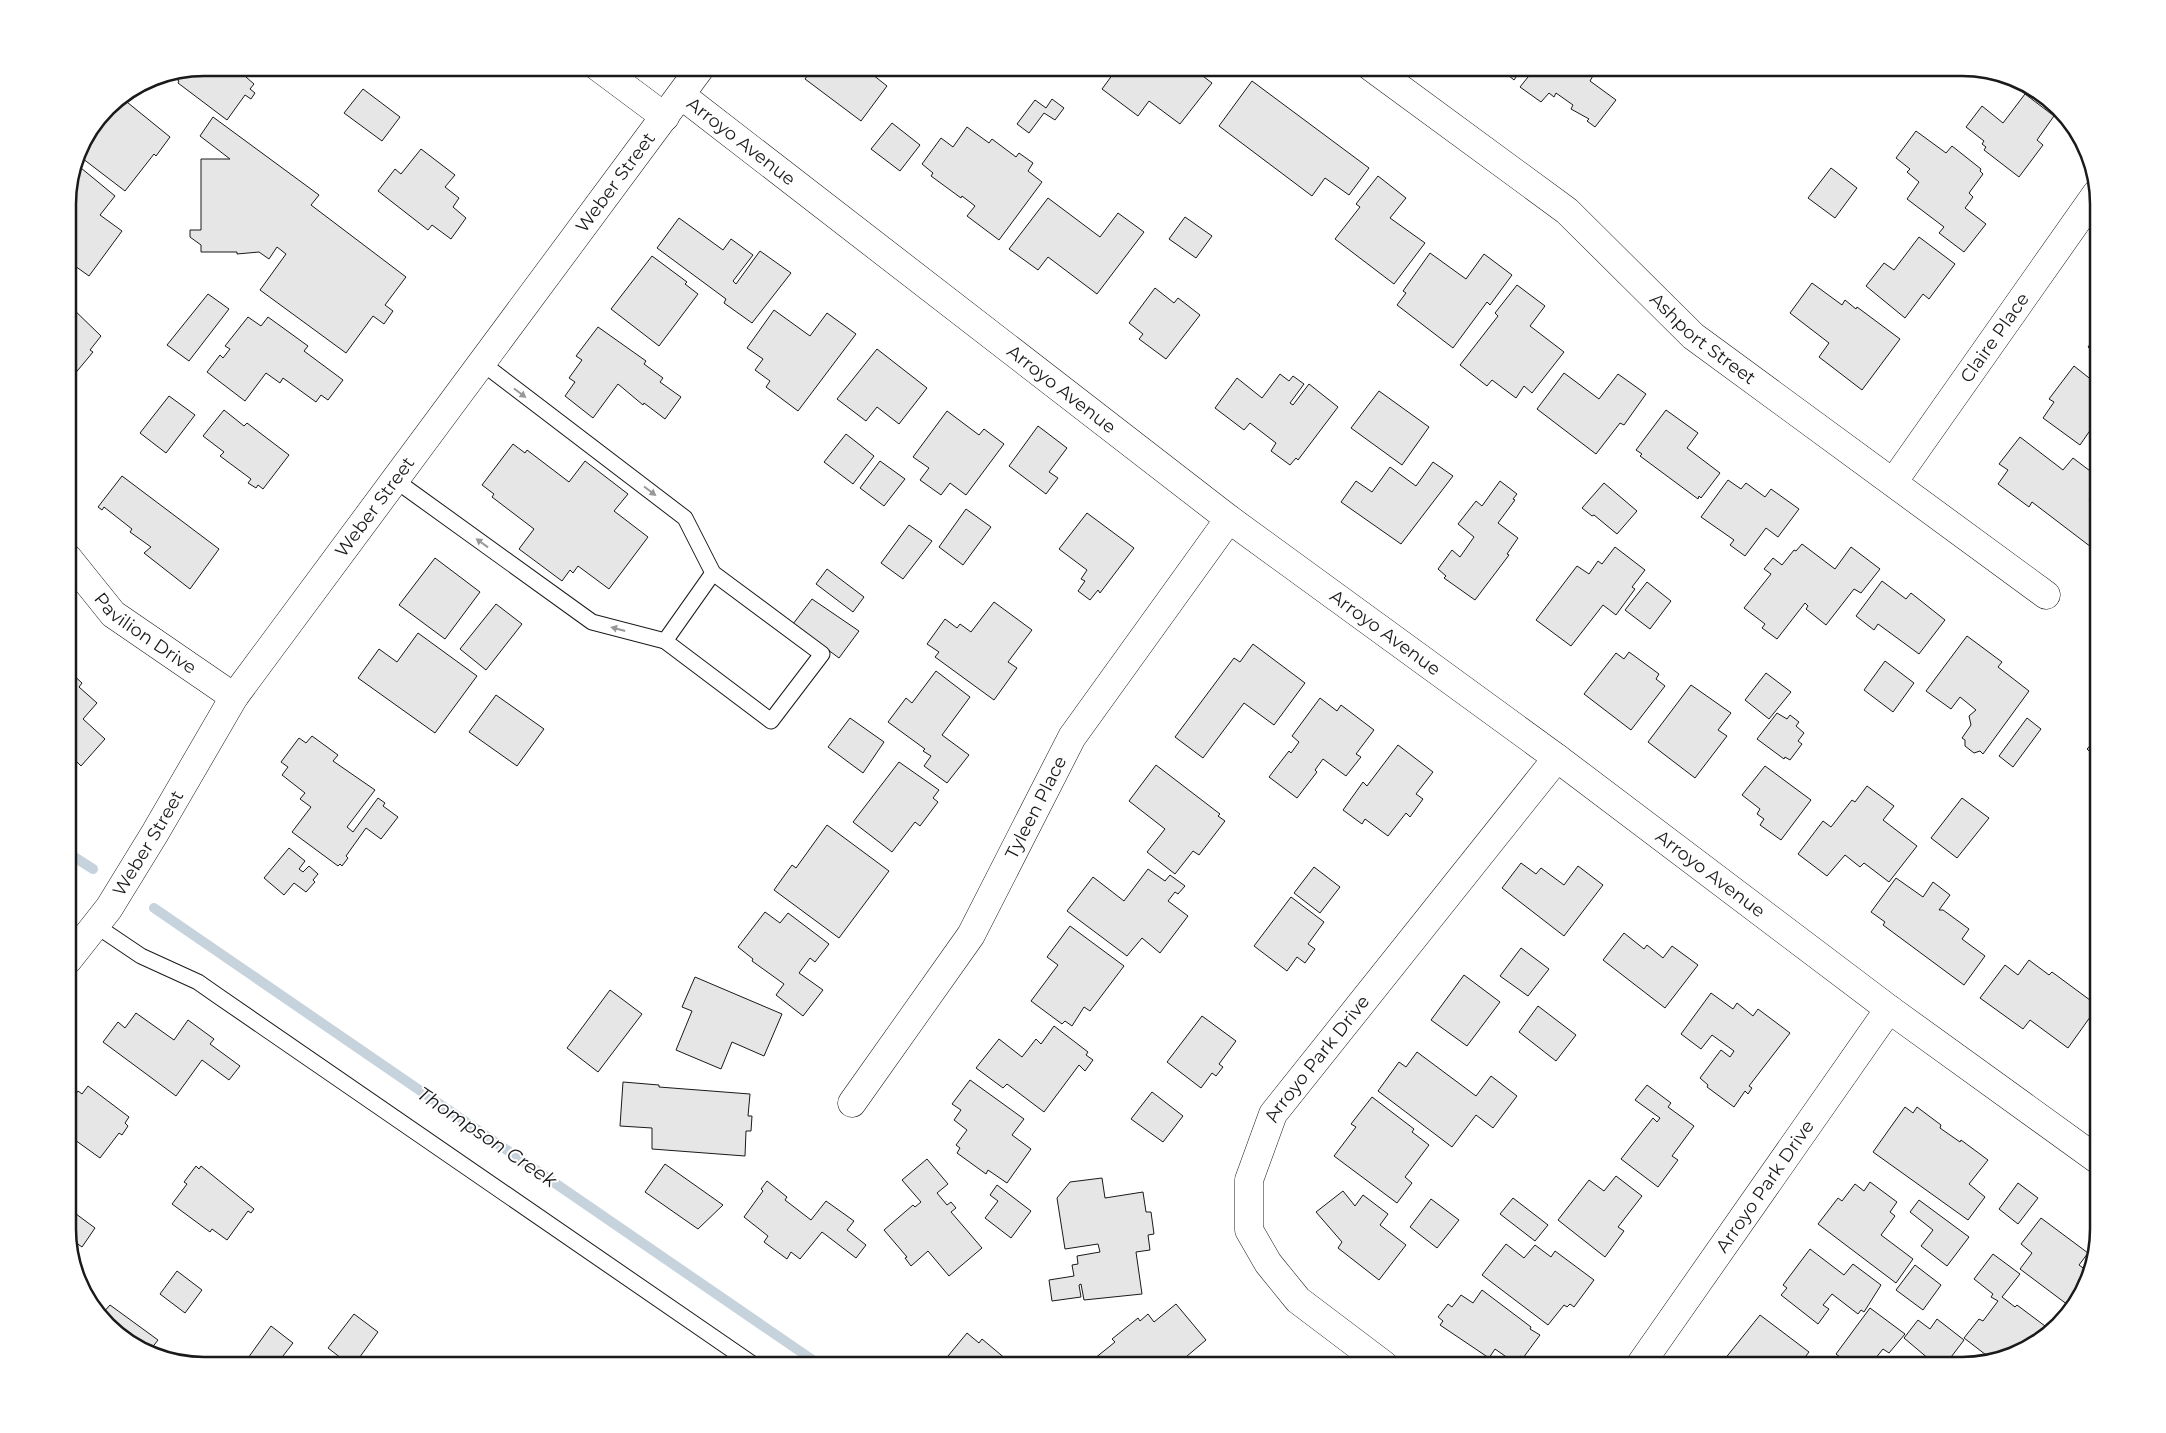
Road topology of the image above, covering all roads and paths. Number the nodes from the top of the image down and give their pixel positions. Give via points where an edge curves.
1 (609, 76) edge
2 (695, 76) edge
3 (1382, 76) edge
4 (681, 95) junction
5 (665, 117) junction
6 (2090, 203) edge
7 (482, 364) junction
8 (395, 480) junction
9 (1894, 481) junction
10 (1229, 519) junction
11 (77, 569) edge
12 (713, 573) junction
13 (2046, 595) dead end
14 (665, 641) junction
15 (234, 697) junction
16 (1557, 758) junction
17 (95, 925) junction
18 (77, 948) edge
19 (1888, 1009) junction
20 (852, 1103) dead end
21 (2090, 1154) edge
22 (741, 1357) edge
23 (1372, 1357) edge
24 (1646, 1357) edge

1 - 5 street
2 - 4 street, Weber Street
3 - 9 street, Ashport Street via 1567,211 1693,336
4 - 5 street, Weber Street
4 - 10 street, Arroyo Avenue
5 - 7 street, Weber Street
6 - 9 street, Claire Place
7 - 8 street, Weber Street
7 -> 12 lane via 685,518
14 -> 8 lane via 592,622
8 - 15 street, Weber Street
9 - 13 street, Ashport Street
10 - 16 street, Arroyo Avenue
10 - 20 street, Tyleen Place via 1072,737 972,935
11 - 15 street, Pavilion Drive via 113,614
12 - 14 lane
12 - 14 lane via 822,654 771,721
15 - 17 street, Weber Street via 155,833
16 - 19 street, Arroyo Avenue
16 - 23 street, Arroyo Park Drive via 1273,1114 1249,1180 1249,1230 1268,1263 1298,1300
17 - 18 street, Weber Street
17 - 22 lane via 141,956 198,982
19 - 21 street, Arroyo Avenue
19 - 24 street, Arroyo Park Drive

